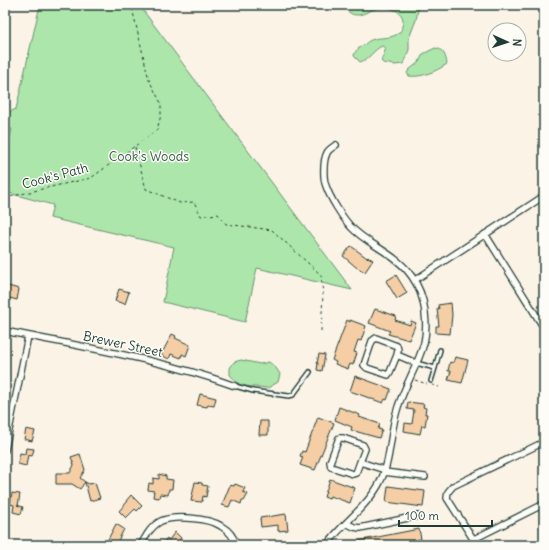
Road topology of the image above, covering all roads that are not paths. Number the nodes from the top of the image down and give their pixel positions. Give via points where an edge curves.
1 (336, 145) dead end
2 (544, 196) edge
3 (485, 234) junction
4 (415, 280) junction
5 (544, 328) edge
6 (5, 331) edge
7 (28, 336) junction
8 (440, 350) dead end
9 (397, 355) junction
10 (416, 363) junction
11 (435, 368) junction
12 (310, 372) dead end
13 (431, 381) dead end
14 (235, 386) joint
15 (544, 442) edge
16 (5, 450) edge
17 (360, 462) junction
18 (385, 471) junction
19 (425, 477) dead end
20 (544, 504) edge
21 (417, 516) dead end
22 (346, 523) junction
23 (474, 539) junction
24 (141, 545) edge
25 (236, 545) edge
26 (327, 545) edge
27 (477, 545) edge

1 - 4 street via 327,153 324,170 325,185 338,208 351,227 392,256
2 - 3 street
3 - 4 street
3 - 5 street
4 - 10 street via 423,301 426,323 424,342
6 - 7 street, Brewer Street
7 - 14 street, Brewer Street via 139,358
7 - 16 street
8 - 11 lane
9 - 9 street via 388,375 364,365 375,339 397,346
9 - 10 street
10 - 11 lane
10 - 18 street via 396,412
11 - 13 lane
12 - 14 lane via 293,395 289,396
15 - 23 street via 453,486 448,492 447,498
17 - 17 street via 356,473 353,474 331,466 330,462 339,438 363,446 365,449
17 - 18 street
18 - 19 street
18 - 22 street via 371,497
20 - 23 street
21 - 22 street via 358,528
22 - 26 street
23 - 27 street
24 - 25 street via 156,524 179,517 220,526 230,534

